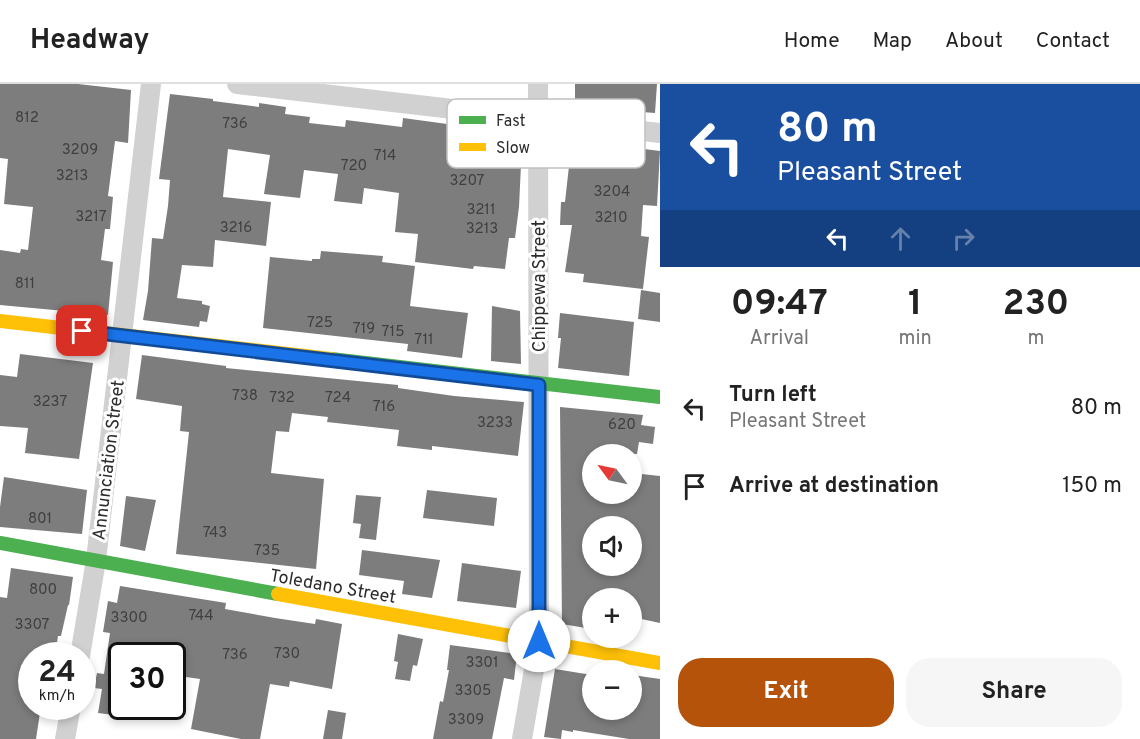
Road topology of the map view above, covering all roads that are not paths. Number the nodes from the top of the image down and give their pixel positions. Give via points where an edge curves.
1 (151, 84) edge
2 (237, 84) edge
3 (447, 108) edge
4 (645, 131) edge
5 (660, 133) edge
6 (538, 168) edge
7 (0, 321) edge
8 (123, 335) junction
9 (539, 385) junction
10 (660, 398) edge
11 (0, 543) edge
12 (96, 560) junction
13 (539, 641) junction
14 (82, 642) edge
15 (660, 663) edge
16 (68, 720) edge
17 (65, 739) edge
18 (522, 739) edge

1 - 8 street, Annunciation Street
2 - 3 street
4 - 5 street
6 - 9 street, Chippewa Street
7 - 8 street
8 - 9 street
8 - 12 street, Annunciation Street
9 - 10 street
9 - 13 street, Chippewa Street
11 - 12 street, Toledano Street
12 - 13 street, Toledano Street
12 - 14 street, Annunciation Street
13 - 15 street, Toledano Street
13 - 18 street, Chippewa Street
16 - 17 street

